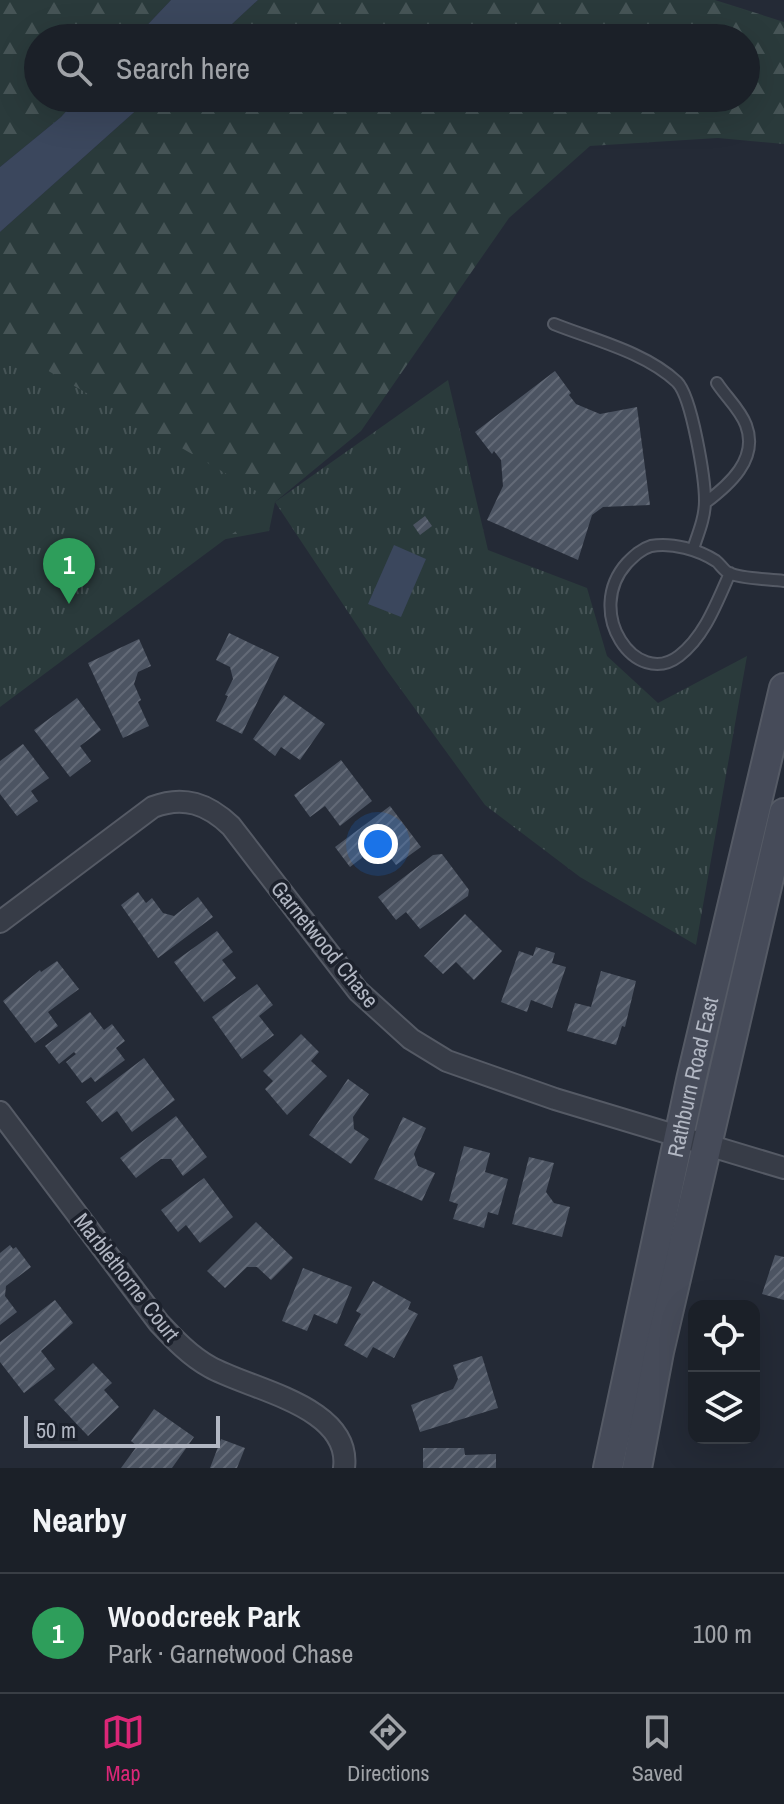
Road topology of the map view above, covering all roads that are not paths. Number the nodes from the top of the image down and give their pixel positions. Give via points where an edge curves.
1 (554, 324) dead end
2 (717, 383) dead end
3 (705, 503) junction
4 (693, 549) junction
5 (730, 573) junction
6 (784, 581) edge
7 (784, 688) edge
8 (784, 813) edge
9 (0, 922) edge
10 (0, 1112) edge
11 (679, 1135) junction
12 (707, 1145) junction
13 (784, 1168) edge
14 (344, 1468) edge
15 (608, 1468) edge
16 (637, 1468) edge

1 - 3 lane via 645,360 679,384 698,448
2 - 3 lane via 746,425 747,450 736,477
3 - 4 lane
4 - 5 lane
4 - 5 lane via 654,545 640,550 621,570 609,617 615,634 638,657 655,665 669,662 690,646
5 - 6 lane
7 - 11 street, Rathburn Road East
8 - 12 street, Rathburn Road East
9 - 11 street, Garnetwood Chase via 153,807 167,801 202,805 231,826 358,991 411,1039 447,1061
10 - 14 street, Marblethorne Court via 176,1341 214,1369 321,1417 339,1442
11 - 12 street, Garnetwood Chase
11 - 15 street, Rathburn Road East
12 - 13 street, Garnetwood Chase
12 - 16 street, Rathburn Road East

